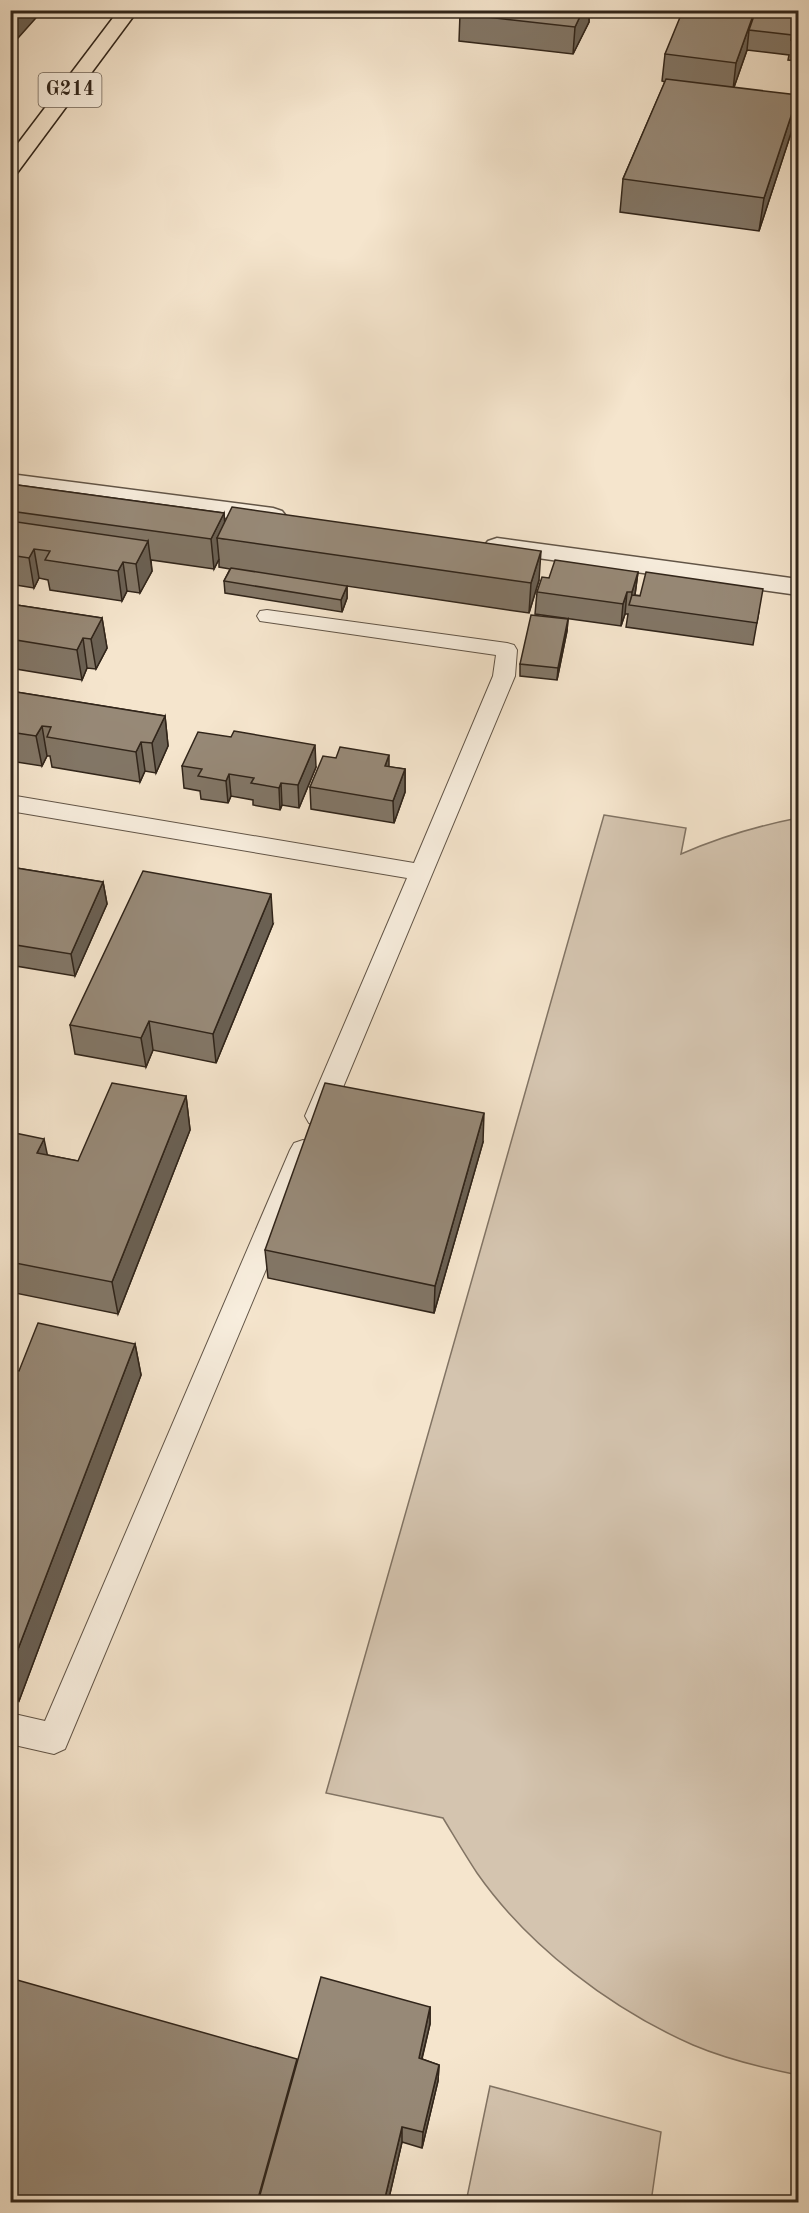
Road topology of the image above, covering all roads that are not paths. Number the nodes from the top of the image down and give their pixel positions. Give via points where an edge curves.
1 (129, 10) edge
2 (758, 10) edge
3 (798, 15) edge
4 (10, 169) edge
5 (10, 481) edge
6 (293, 519) edge
7 (469, 543) edge
8 (798, 587) edge
9 (267, 616) dead end
10 (10, 803) edge
11 (421, 872) junction
12 (10, 1728) edge

1 - 4 highway, G214
2 - 3 street
5 - 6 street
7 - 8 street
9 - 11 lane via 507,650 504,676
10 - 11 lane
11 - 12 lane via 54,1738

